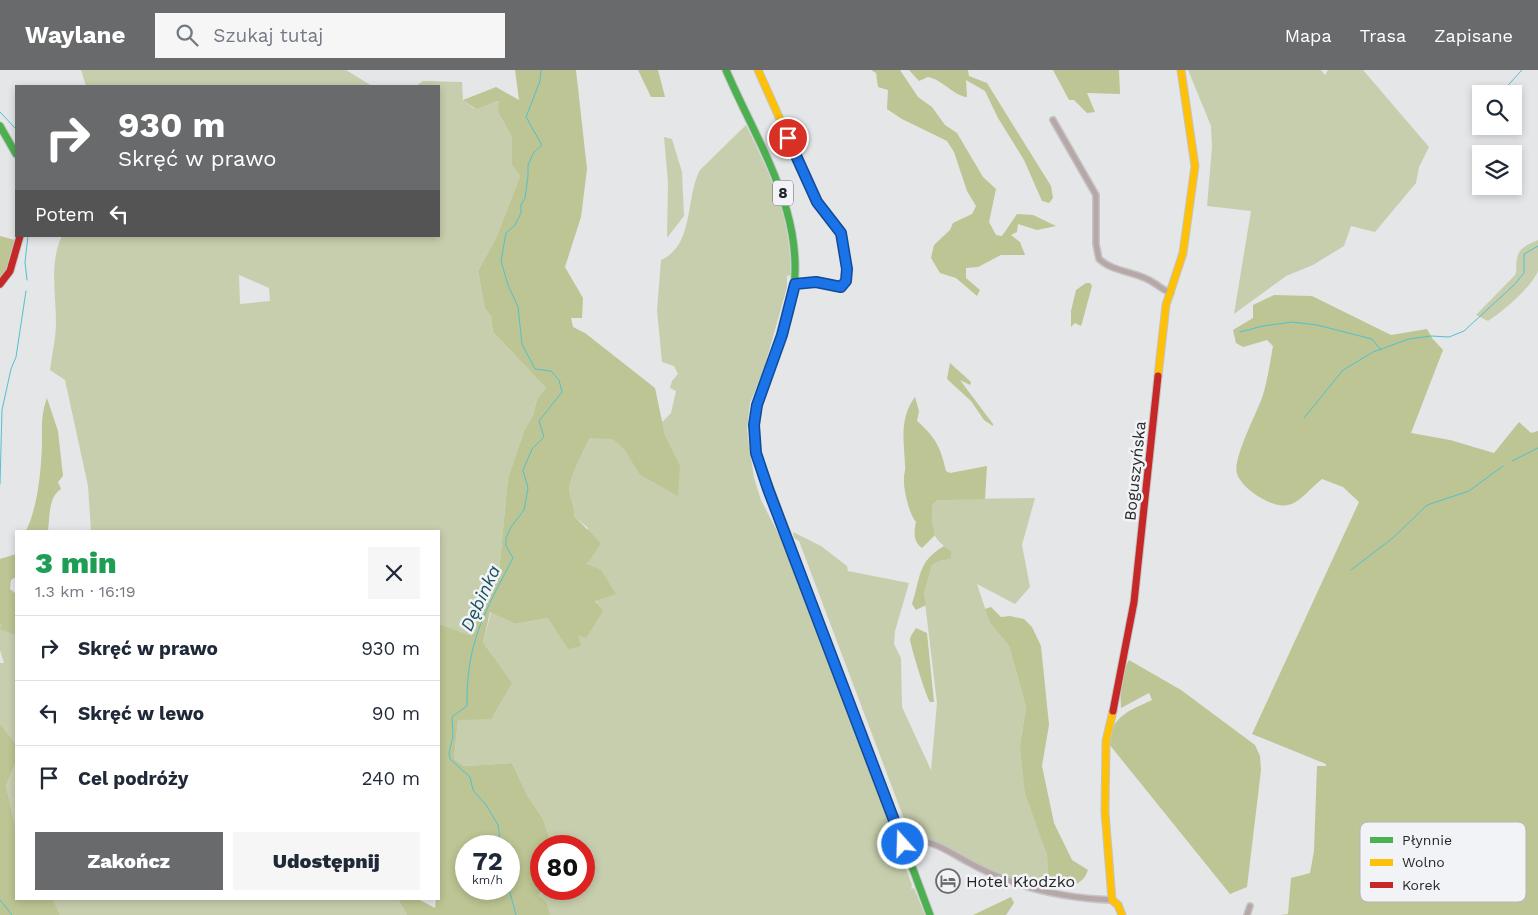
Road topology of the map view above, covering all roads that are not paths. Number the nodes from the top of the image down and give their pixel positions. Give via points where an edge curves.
1 (726, 70) edge
2 (758, 70) edge
3 (1181, 70) edge
4 (1053, 120) dead end
5 (0, 126) edge
6 (15, 152) edge
7 (20, 237) edge
8 (0, 284) edge
9 (795, 284) junction
10 (1171, 292) junction
11 (902, 843) junction
12 (1112, 900) junction
13 (1250, 906) dead end
14 (930, 915) edge
15 (1122, 915) edge
16 (1247, 915) edge

1 - 9 main road, 8 via 780,184 795,256
2 - 9 main road via 817,202 838,227 844,243 847,269 843,286 816,282
3 - 10 main road, Boguszyńska via 1195,166 1183,253
4 - 10 street via 1096,195 1099,259
5 - 6 main road
7 - 8 main road via 10,271
9 - 11 main road, 8 via 778,349 757,405 753,431 756,453
10 - 12 main road, Boguszyńska via 1163,328 1134,602 1105,753 1105,812
11 - 12 street via 914,840 932,844 1012,884 1061,895
11 - 14 main road, 8
12 - 15 main road
13 - 16 street

